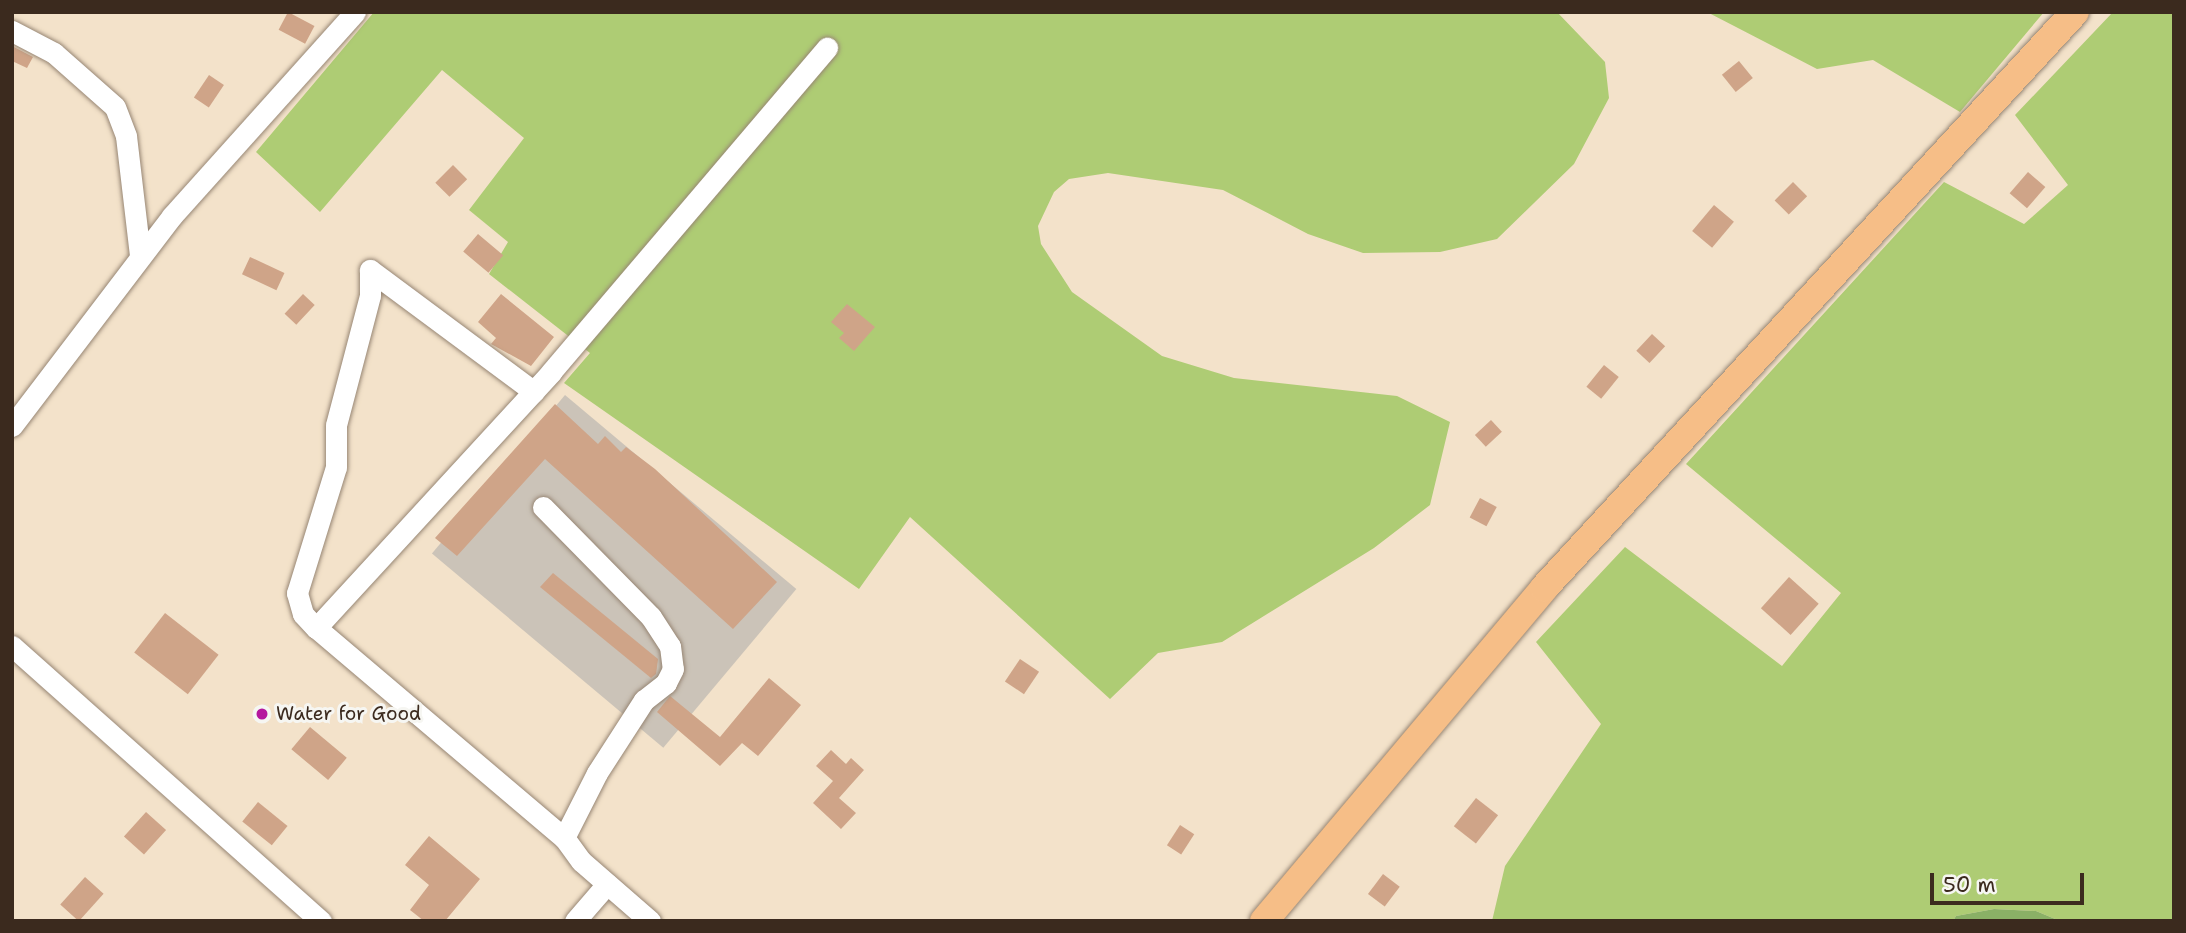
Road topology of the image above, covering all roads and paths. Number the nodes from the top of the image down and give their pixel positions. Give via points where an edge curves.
1 (355, 12) edge
2 (2075, 12) edge
3 (12, 31) edge
4 (827, 48) dead end
5 (140, 256) junction
6 (534, 392) junction
7 (12, 426) edge
8 (543, 508) dead end
9 (316, 628) junction
10 (12, 646) edge
11 (564, 838) junction
12 (607, 884) junction
13 (321, 921) edge
14 (575, 921) edge
15 (650, 921) edge
16 (1264, 921) edge

1 - 5 street via 209,172
2 - 16 main road via 1544,588
3 - 5 street via 54,53 115,107 125,136
4 - 6 street
5 - 7 street
6 - 9 street
6 - 9 street via 370,270 370,295 336,425 335,467 297,593 303,614
8 - 11 street via 652,617 670,646 673,669 637,710
9 - 11 street
10 - 13 street
11 - 12 street
12 - 14 street
12 - 15 street

